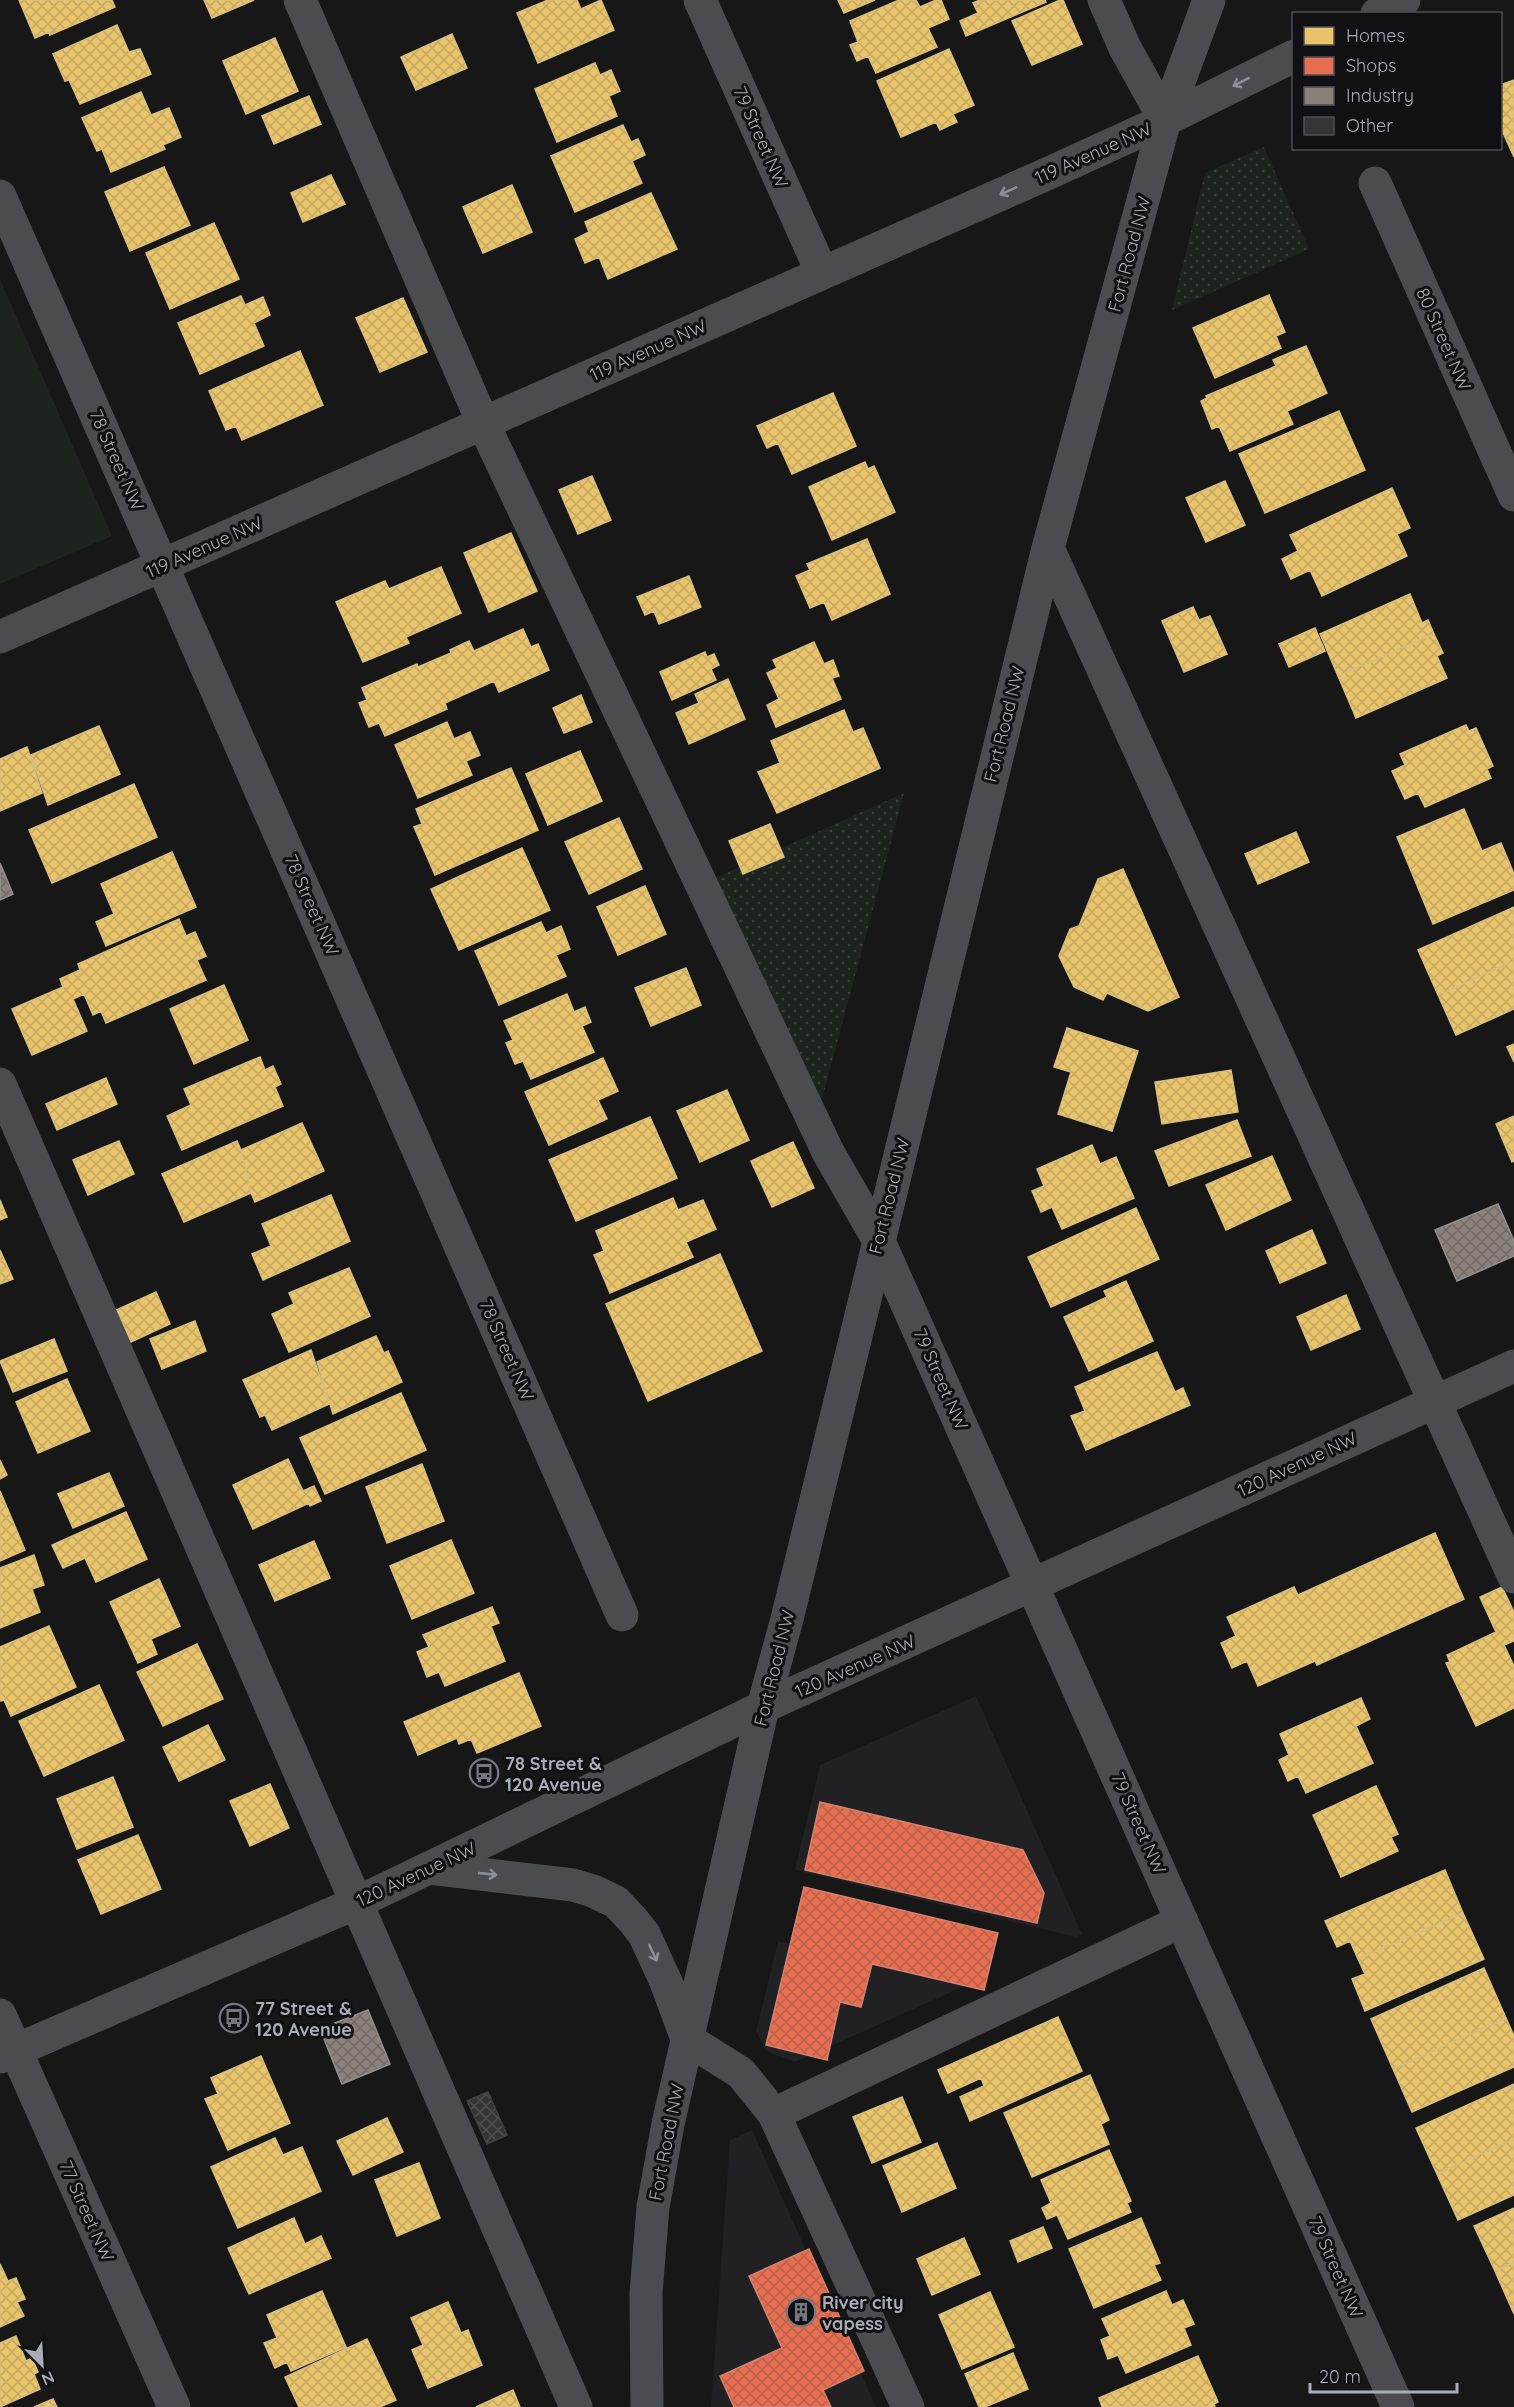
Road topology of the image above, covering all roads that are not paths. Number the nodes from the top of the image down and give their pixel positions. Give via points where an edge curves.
1 (300, 0) edge
2 (700, 0) edge
3 (1104, 0) edge
4 (1209, 0) edge
5 (1404, 0) edge
6 (1381, 12) edge
7 (1292, 57) edge
8 (1166, 120) junction
9 (1375, 183) dead end
10 (0, 196) edge
11 (822, 273) junction
12 (483, 423) junction
13 (1514, 495) edge
14 (1048, 548) junction
15 (163, 565) junction
16 (0, 637) edge
17 (0, 1084) edge
18 (878, 1239) junction
19 (1514, 1366) edge
20 (1435, 1401) junction
21 (1514, 1577) edge
22 (1034, 1585) junction
23 (622, 1615) dead end
24 (763, 1707) junction
25 (430, 1868) junction
26 (356, 1903) junction
27 (1182, 1921) junction
28 (0, 2015) edge
29 (687, 2039) junction
30 (8, 2054) edge
31 (774, 2114) junction
32 (174, 2407) edge
33 (576, 2407) edge
34 (647, 2407) edge
35 (908, 2407) edge
36 (1398, 2407) edge

1 - 12 street, 79 Street NW
2 - 11 street, 79 Street NW
3 - 8 street via 1125,48
4 - 8 street, Fort Road NW
5 - 6 street
7 -> 8 street, 119 Avenue NW
8 -> 11 street, 119 Avenue NW
8 - 14 street, Fort Road NW
9 - 13 street, 80 Street NW
10 - 15 street, 78 Street NW
11 - 12 street, 119 Avenue NW
12 - 15 street, 119 Avenue NW
12 - 18 street, 79 Street NW via 828,1152
14 - 18 street, Fort Road NW
14 - 20 street
15 - 16 street, 119 Avenue NW
15 - 23 street, 78 Street NW
17 - 26 street
18 - 22 street, 79 Street NW
18 - 24 street, Fort Road NW
19 - 20 street, 120 Avenue NW
20 - 21 street
20 - 22 street, 120 Avenue NW
22 - 24 street, 120 Avenue NW
22 - 27 street, 79 Street NW
24 - 25 street, 120 Avenue NW
24 - 29 street, Fort Road NW
25 - 26 street, 120 Avenue NW
25 -> 29 street via 552,1881 616,1902 644,1934
26 - 30 street, 120 Avenue NW
26 - 33 street
27 - 31 street
27 - 36 street, 79 Street NW
28 - 30 street, 77 Street NW
29 - 31 street via 741,2073
29 - 34 street, Fort Road NW via 653,2207 646,2293
30 - 32 street, 77 Street NW
31 - 35 street

